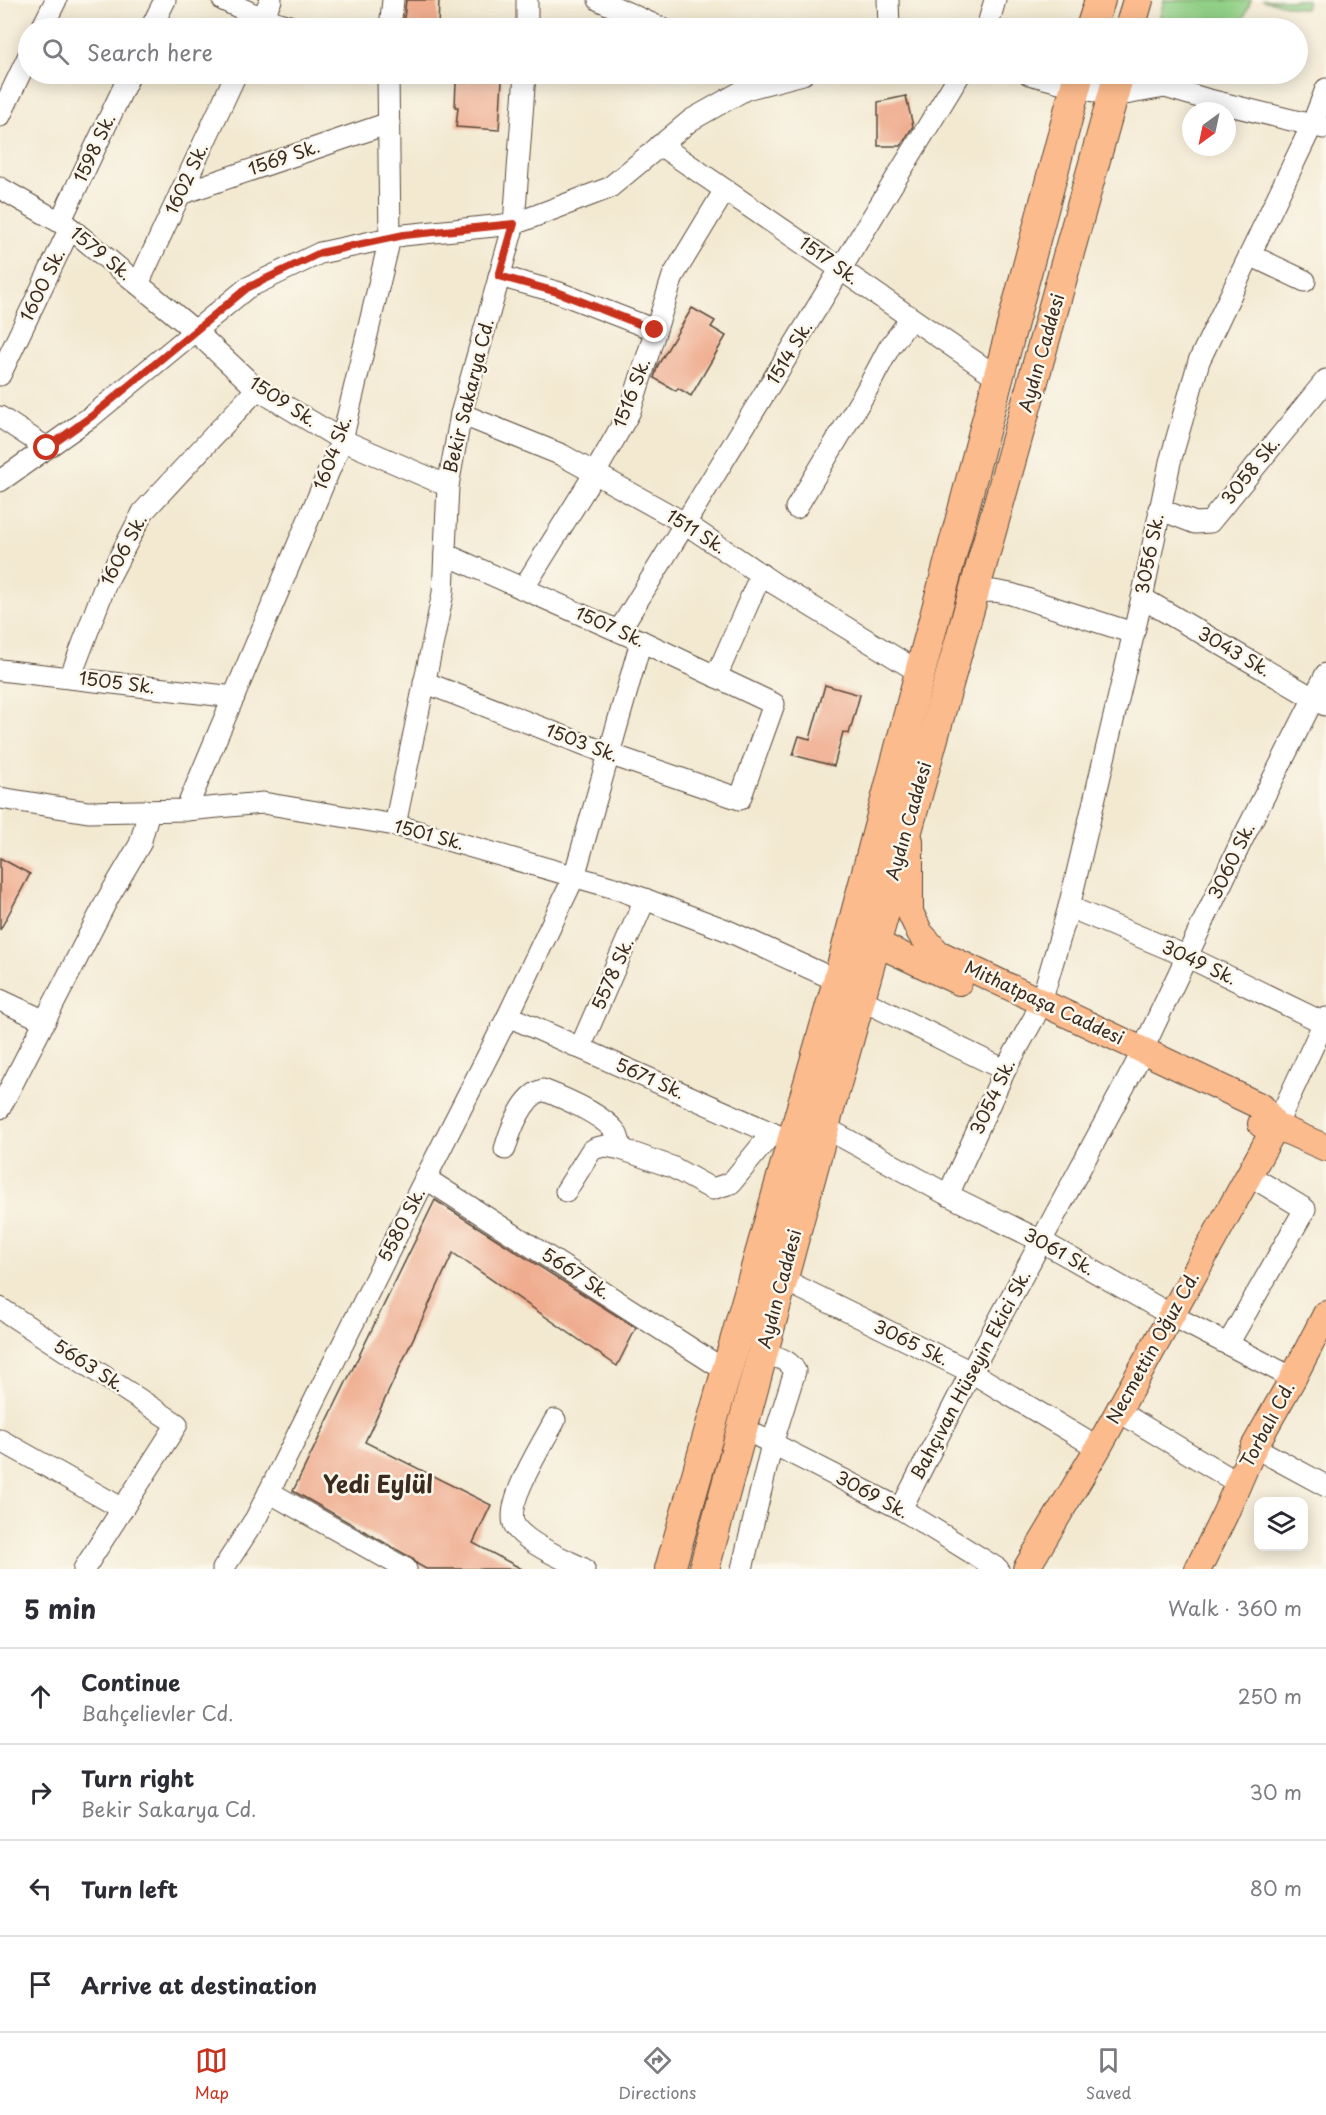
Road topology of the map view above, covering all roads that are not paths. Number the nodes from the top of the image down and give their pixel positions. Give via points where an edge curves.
1 (56, 0) edge
2 (165, 0) edge
3 (223, 0) edge
4 (393, 0) edge
5 (527, 0) edge
6 (599, 0) edge
7 (888, 0) edge
8 (995, 0) edge
9 (1100, 0) edge
10 (1138, 0) edge
11 (264, 15) edge
12 (47, 18) edge
13 (156, 18) edge
14 (391, 18) edge
15 (526, 18) edge
16 (639, 18) edge
17 (889, 18) edge
18 (990, 18) edge
19 (1094, 18) edge
20 (1133, 18) edge
21 (18, 78) edge
22 (126, 84) edge
23 (231, 84) edge
24 (388, 84) edge
25 (524, 84) edge
26 (752, 84) edge
27 (954, 84) edge
28 (1076, 84) edge
29 (1171, 84) edge
30 (1117, 85) edge
31 (1326, 89) edge
32 (0, 116) edge
33 (389, 123) junction
34 (1319, 127) edge
35 (660, 145) junction
36 (0, 188) edge
37 (725, 190) junction
38 (180, 194) junction
39 (514, 224) junction
40 (65, 225) junction
41 (390, 238) junction
42 (1250, 255) junction
43 (841, 270) junction
44 (499, 276) junction
45 (1305, 281) dead end
46 (138, 284) junction
47 (911, 318) junction
48 (655, 330) junction
49 (195, 332) junction
50 (0, 375) edge
51 (997, 377) junction
52 (1326, 380) edge
53 (257, 389) junction
54 (461, 414) junction
55 (0, 417) edge
56 (342, 440) junction
57 (47, 448) junction
58 (595, 473) junction
59 (0, 481) edge
60 (447, 486) junction
61 (796, 508) dead end
62 (1159, 509) junction
63 (686, 524) junction
64 (445, 554) junction
65 (761, 574) junction
66 (523, 589) junction
67 (974, 592) junction
68 (1142, 598) junction
69 (619, 631) junction
70 (1133, 633) junction
71 (641, 641) junction
72 (0, 670) edge
73 (919, 672) junction
74 (1326, 674) edge
75 (716, 677) junction
76 (70, 678) junction
77 (424, 682) junction
78 (234, 697) junction
79 (1320, 702) edge
80 (609, 754) junction
81 (0, 798) edge
82 (740, 799) joint
83 (186, 810) junction
84 (149, 811) junction
85 (911, 815) junction
86 (395, 825) junction
87 (574, 877) junction
88 (645, 899) junction
89 (1069, 907) junction
90 (863, 937) junction
91 (1186, 956) junction
92 (849, 990) junction
93 (0, 1000) edge
94 (1037, 1010) junction
95 (508, 1016) junction
96 (45, 1021) junction
97 (1325, 1022) edge
98 (580, 1048) junction
99 (1138, 1058) junction
100 (1005, 1070) junction
101 (0, 1108) edge
102 (1276, 1126) junction
103 (824, 1128) junction
104 (782, 1138) junction
105 (1326, 1148) edge
106 (504, 1149) dead end
107 (621, 1149) junction
108 (1249, 1175) junction
109 (425, 1178) junction
110 (566, 1191) dead end
111 (948, 1195) junction
112 (1041, 1241) junction
113 (782, 1279) junction
114 (0, 1308) edge
115 (1171, 1315) junction
116 (1325, 1317) edge
117 (1228, 1344) junction
118 (762, 1354) junction
119 (726, 1371) junction
120 (971, 1372) junction
121 (1293, 1378) junction
122 (1118, 1411) junction
123 (555, 1420) dead end
124 (742, 1428) junction
125 (0, 1440) edge
126 (772, 1444) junction
127 (1254, 1447) junction
128 (1098, 1448) junction
129 (1239, 1483) junction
130 (1326, 1486) edge
131 (269, 1491) junction
132 (123, 1509) junction
133 (901, 1509) junction
134 (84, 1569) edge
135 (223, 1569) edge
136 (406, 1569) edge
137 (584, 1569) edge
138 (670, 1569) edge
139 (704, 1569) edge
140 (742, 1569) edge
141 (998, 1569) edge
142 (1026, 1569) edge
143 (1198, 1569) edge

1 - 12 street
2 - 13 street
3 - 11 street
4 - 14 street
5 - 15 street
6 - 16 street
7 - 17 street
8 - 18 street
9 - 19 highway
10 - 20 highway
21 - 32 street
22 - 40 street, 1598 Sk.
23 - 38 street, 1602 Sk.
24 - 33 street, 1604 Sk.
25 - 39 street, Bekir Sakarya Cd.
26 - 35 street via 691,120
27 - 43 street, 1514 Sk.
28 - 51 highway, Aydın Caddesi
29 - 34 street via 1209,100
30 - 67 highway, Aydın Caddesi
31 - 34 street, 3056 Sk.
33 - 38 street, 1569 Sk.
33 - 41 street, 1604 Sk.
34 - 42 street, 3056 Sk.
35 - 37 street, 1517 Sk.
35 - 39 street via 609,188
36 - 40 street, 1579 Sk.
37 - 43 street, 1517 Sk.
37 - 48 street, 1516 Sk. via 673,276
38 - 46 street, 1602 Sk.
39 - 41 street
39 - 44 street, Bekir Sakarya Cd.
40 - 46 street, 1579 Sk.
40 - 50 street, 1600 Sk.
41 - 49 street via 320,253 247,288
41 - 56 street, 1604 Sk.
42 - 45 street
42 - 62 street, 3056 Sk. via 1199,361
43 - 47 street, 1517 Sk.
43 - 63 street, 1514 Sk.
44 - 48 street via 557,292
44 - 54 street, Bekir Sakarya Cd.
46 - 49 street, 1579 Sk.
47 - 51 street, 1517 Sk.
47 - 61 street via 889,348
48 - 58 street, 1516 Sk. via 630,411
49 - 53 street, 1509 Sk.
49 - 57 street
51 - 73 highway, Aydın Caddesi
52 - 62 street, 3058 Sk. via 1210,522 1195,523
53 - 56 street, 1509 Sk.
53 - 76 street, 1606 Sk. via 142,512 105,583
54 - 58 street, 1511 Sk. via 562,454
54 - 60 street, Bekir Sakarya Cd.
55 - 57 street
56 - 60 street, 1509 Sk.
56 - 78 street, 1604 Sk.
57 - 59 street
58 - 63 street, 1511 Sk.
58 - 66 street, 1516 Sk.
60 - 64 street, Bekir Sakarya Cd.
62 - 68 street, 3056 Sk.
63 - 65 street, 1511 Sk.
63 - 69 street, 1514 Sk.
64 - 66 street, 1507 Sk.
64 - 77 street, Bekir Sakarya Cd. via 443,593
65 - 73 street, 1511 Sk.
65 - 75 street
66 - 69 street, 1507 Sk.
67 - 70 street via 1011,594
67 - 85 highway, Aydın Caddesi
68 - 70 street, 3056 Sk.
68 - 79 street, 3043 Sk.
69 - 71 street, 1507 Sk.
70 - 89 street, 3056 Sk.
71 - 75 street, 1507 Sk.
71 - 80 street, 5580 Sk.
72 - 76 street, 1505 Sk.
73 - 90 highway, Aydın Caddesi
74 - 79 street, 3060 Sk.
75 - 82 street, 1507 Sk. via 774,704
76 - 78 street, 1505 Sk.
77 - 80 street, 1503 Sk.
77 - 86 street, Bekir Sakarya Cd.
78 - 83 street, 1604 Sk.
79 - 91 street, 3060 Sk. via 1242,840
80 - 82 street, 1503 Sk.
80 - 87 street, 5580 Sk.
81 - 84 street, 1501 Sk. via 88,812
83 - 84 street, 1501 Sk.
83 - 86 street, 1501 Sk. via 263,803
84 - 96 street via 140,844
85 - 90 highway, Aydın Caddesi
85 - 94 main road, Mithatpaşa Caddesi via 910,912 920,933 938,953
86 - 87 street, 1501 Sk.
87 - 88 street, 1501 Sk.
87 - 95 street, 5580 Sk.
88 - 92 street, 1501 Sk. via 726,930
88 - 98 street, 5578 Sk.
89 - 91 street, 3049 Sk.
89 - 94 street, 3056 Sk.
90 - 92 highway, Aydın Caddesi
90 - 94 main road, Mithatpaşa Caddesi
91 - 97 street, 3049 Sk.
91 - 99 street, 3060 Sk.
92 - 100 street, 1501 Sk.
92 - 103 highway, Aydın Caddesi
92 - 104 highway, Aydın Caddesi
93 - 96 street
94 - 99 main road, Mithatpaşa Caddesi
94 - 100 street, 3054 Sk.
95 - 98 street, 5671 Sk.
95 - 109 street, 5580 Sk.
96 - 101 street
97 - 102 street
98 - 104 street, 5671 Sk.
99 - 102 main road, Mithatpaşa Caddesi via 1262,1107
99 - 112 street, Bahçıvan Hüseyin Ekici Sk.
100 - 111 street, 3054 Sk.
102 - 105 main road, Mithatpaşa Caddesi
102 - 108 main road, Necmettin Oğuz Cd.
103 - 111 street, 3061 Sk.
103 - 113 highway, Aydın Caddesi
104 - 107 street via 731,1184 712,1189 672,1167
104 - 119 highway, Aydın Caddesi
106 - 107 street via 525,1105 543,1090 607,1124 618,1136
107 - 110 street via 605,1146 591,1151
108 - 115 main road, Necmettin Oğuz Cd.
108 - 117 street via 1305,1209
109 - 119 street, 5667 Sk.
109 - 131 street, 5580 Sk.
111 - 112 street, 3061 Sk.
112 - 115 street, 3061 Sk.
112 - 120 street, Bahçıvan Hüseyin Ekici Sk.
113 - 118 highway, Aydın Caddesi
113 - 120 street, 3065 Sk.
114 - 132 street, 5663 Sk. via 177,1424
115 - 117 street, 3061 Sk.
115 - 122 main road, Necmettin Oğuz Cd.
116 - 121 main road, Torbalı Cd.
117 - 121 street, 3061 Sk.
118 - 124 highway, Aydın Caddesi
118 - 126 street via 789,1363 795,1371
119 - 138 highway, Aydın Caddesi
120 - 128 street, 3065 Sk.
120 - 133 street, Bahçıvan Hüseyin Ekici Sk.
121 - 127 main road, Torbalı Cd.
122 - 128 main road, Necmettin Oğuz Cd.
122 - 129 street
123 - 137 street via 519,1488 512,1520 515,1528 530,1540
124 - 126 street, 3069 Sk.
124 - 139 highway, Aydın Caddesi
125 - 132 street
126 - 133 street, 3069 Sk.
126 - 140 street
127 - 129 main road, Torbalı Cd.
127 - 130 street
128 - 142 main road, Necmettin Oğuz Cd.
129 - 143 main road, Torbalı Cd.
131 - 135 street, 5580 Sk.
131 - 136 street
132 - 134 street
133 - 141 street, 3069 Sk.

